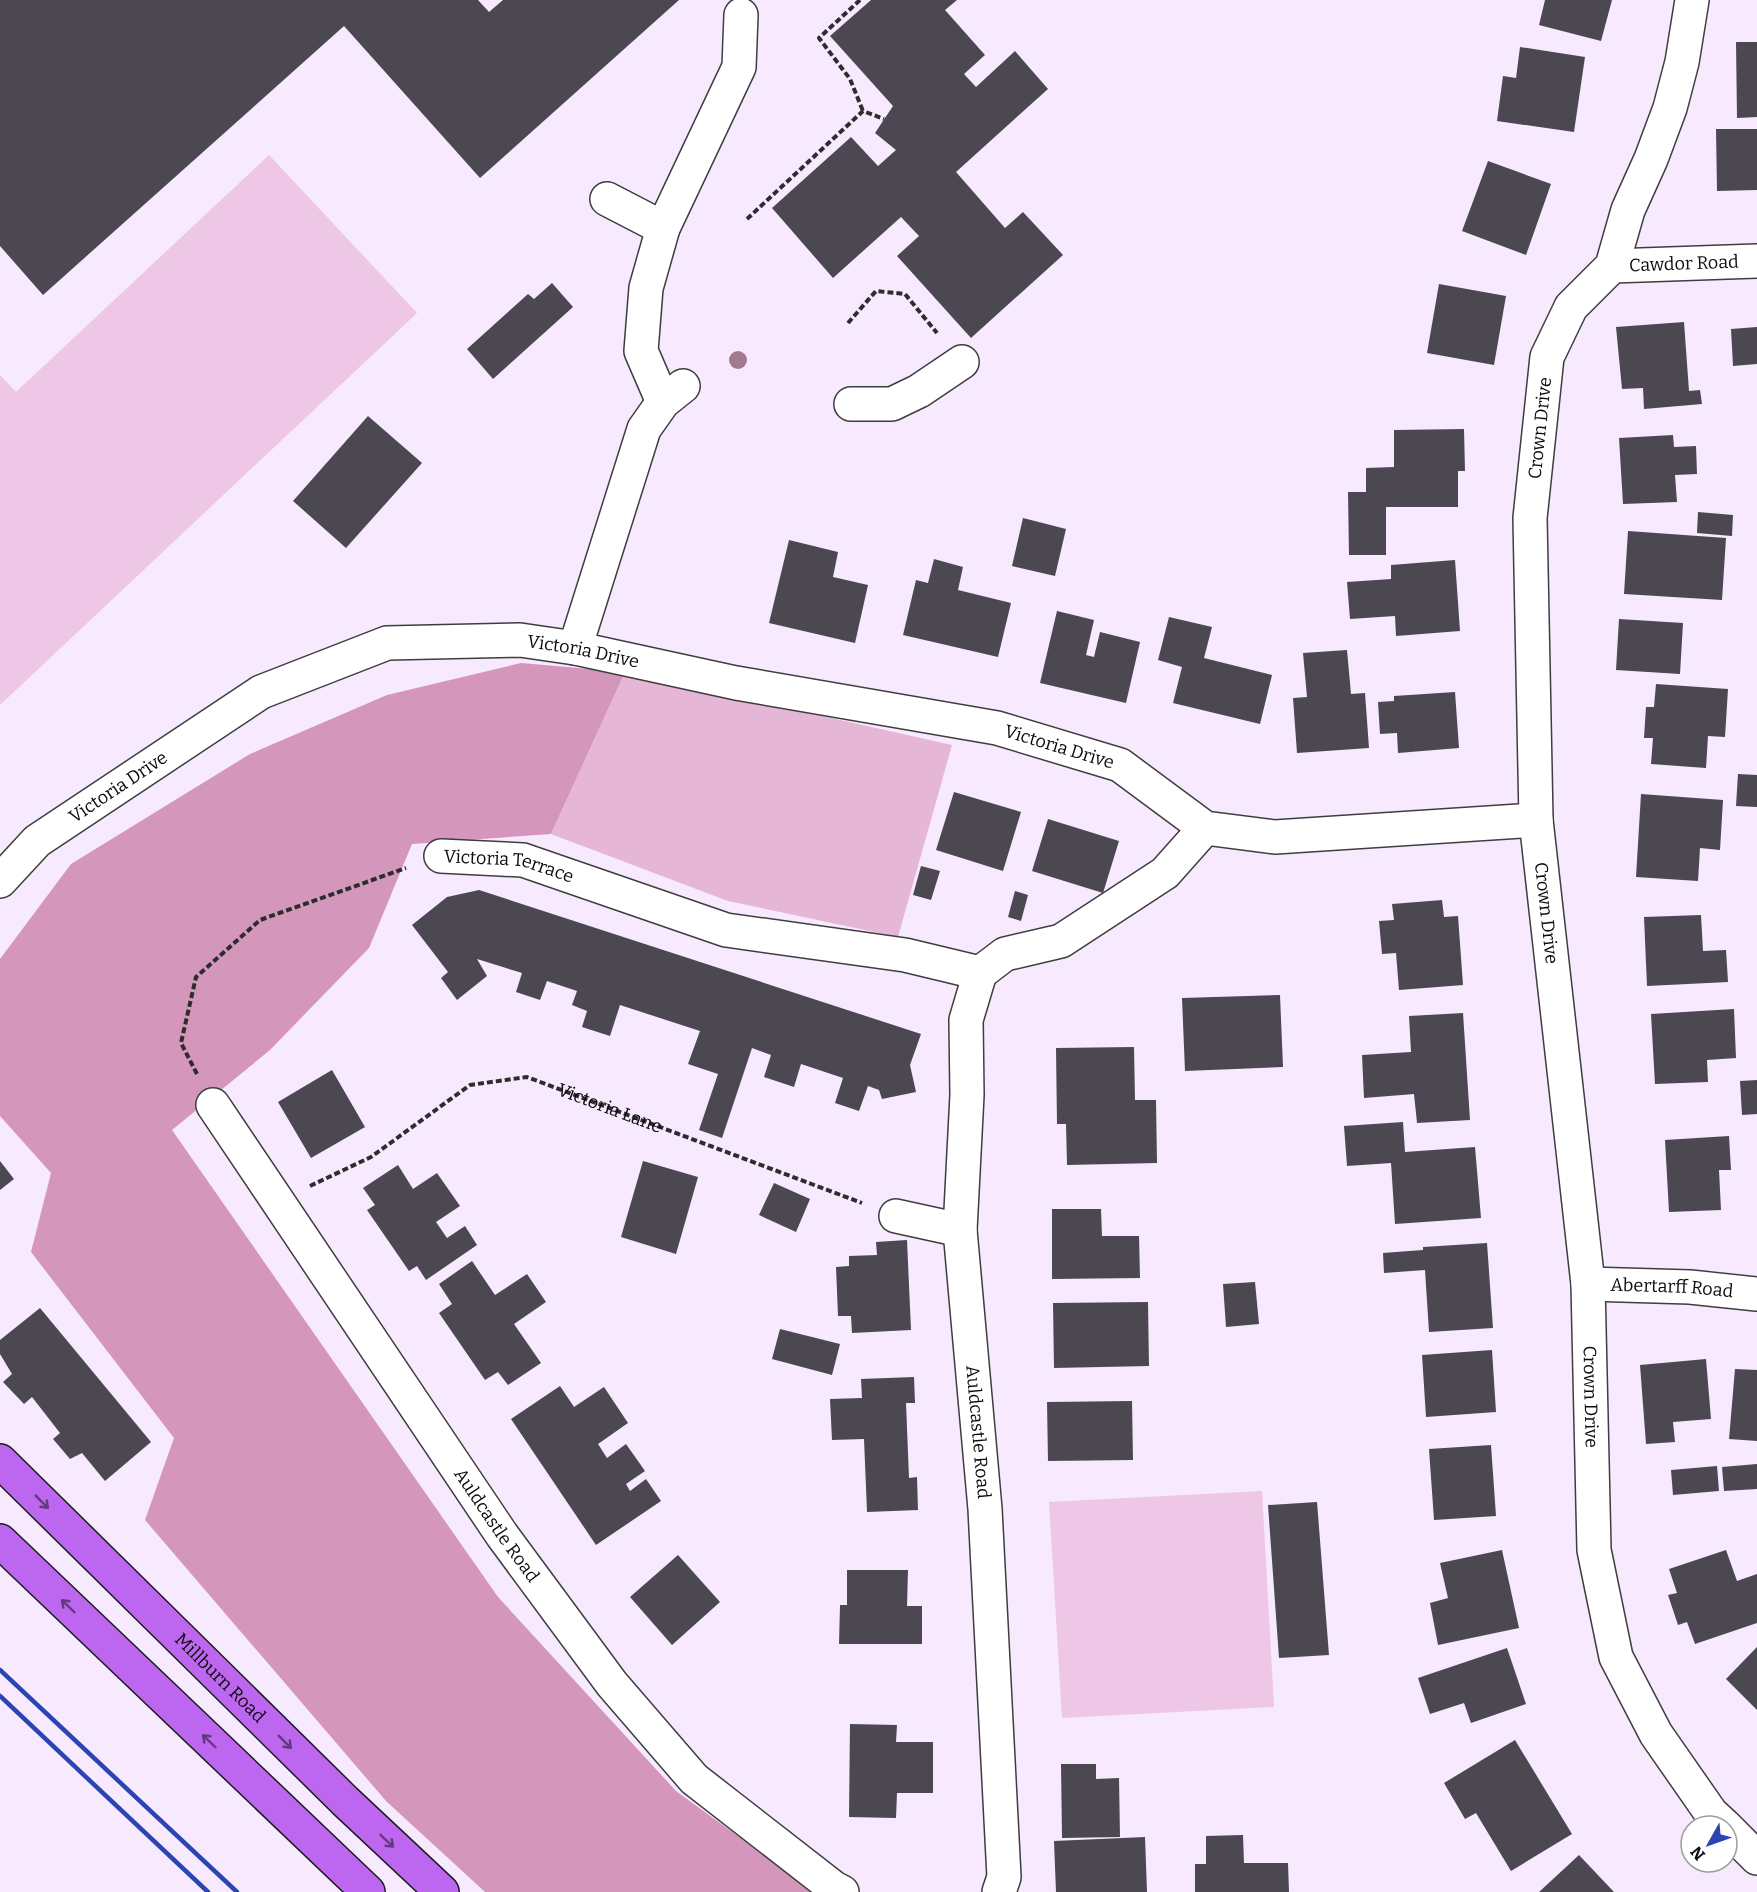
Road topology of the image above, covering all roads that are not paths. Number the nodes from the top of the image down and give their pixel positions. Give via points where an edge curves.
1 (1692, 0) edge
2 (741, 15) dead end
3 (607, 199) dead end
4 (663, 228) junction
5 (1757, 261) edge
6 (1612, 267) junction
7 (962, 362) road end
8 (852, 404) dead end
9 (575, 648) junction
10 (1536, 820) junction
11 (1205, 828) junction
12 (441, 856) road end
13 (0, 881) edge
14 (980, 973) junction
15 (213, 1105) road end
16 (896, 1216) road end
17 (960, 1230) junction
18 (1588, 1284) junction
19 (1757, 1294) edge
20 (0, 1461) edge
21 (0, 1541) edge
22 (1712, 1814) edge
23 (1739, 1840) edge
24 (1757, 1857) edge
25 (368, 1892) edge
26 (442, 1892) edge
27 (842, 1892) edge
28 (999, 1892) edge

1 - 6 street via 1670,108 1628,210
2 - 4 street via 739,67
3 - 4 street
4 - 9 street via 646,288 640,351 673,394 644,429
5 - 6 street, Cawdor Road
6 - 10 street, Crown Drive via 1571,307 1547,357 1530,518
7 - 8 street via 892,404
9 - 11 street, Victoria Drive via 736,682 997,728 1120,765
9 - 13 street, Victoria Drive via 520,640 387,643 261,692 37,841
10 - 11 street, Victoria Drive via 1275,837
10 - 18 street, Crown Drive
11 - 14 street via 1165,873 1061,941 1005,954
12 - 14 street, Victoria Terrace via 523,860 726,930 905,955
14 - 17 street, Auldcastle Road via 966,1020 967,1095
15 - 27 street, Auldcastle Road via 502,1535 612,1684 694,1779
16 - 17 street
17 - 28 street, Auldcastle Road via 985,1509 1004,1877
18 - 19 street, Abertarff Road via 1690,1287
18 - 22 street, Crown Drive via 1594,1550 1616,1657 1656,1734
20 -> 26 main road, Millburn Road
25 -> 21 main road
23 - 24 street, Crown Drive

